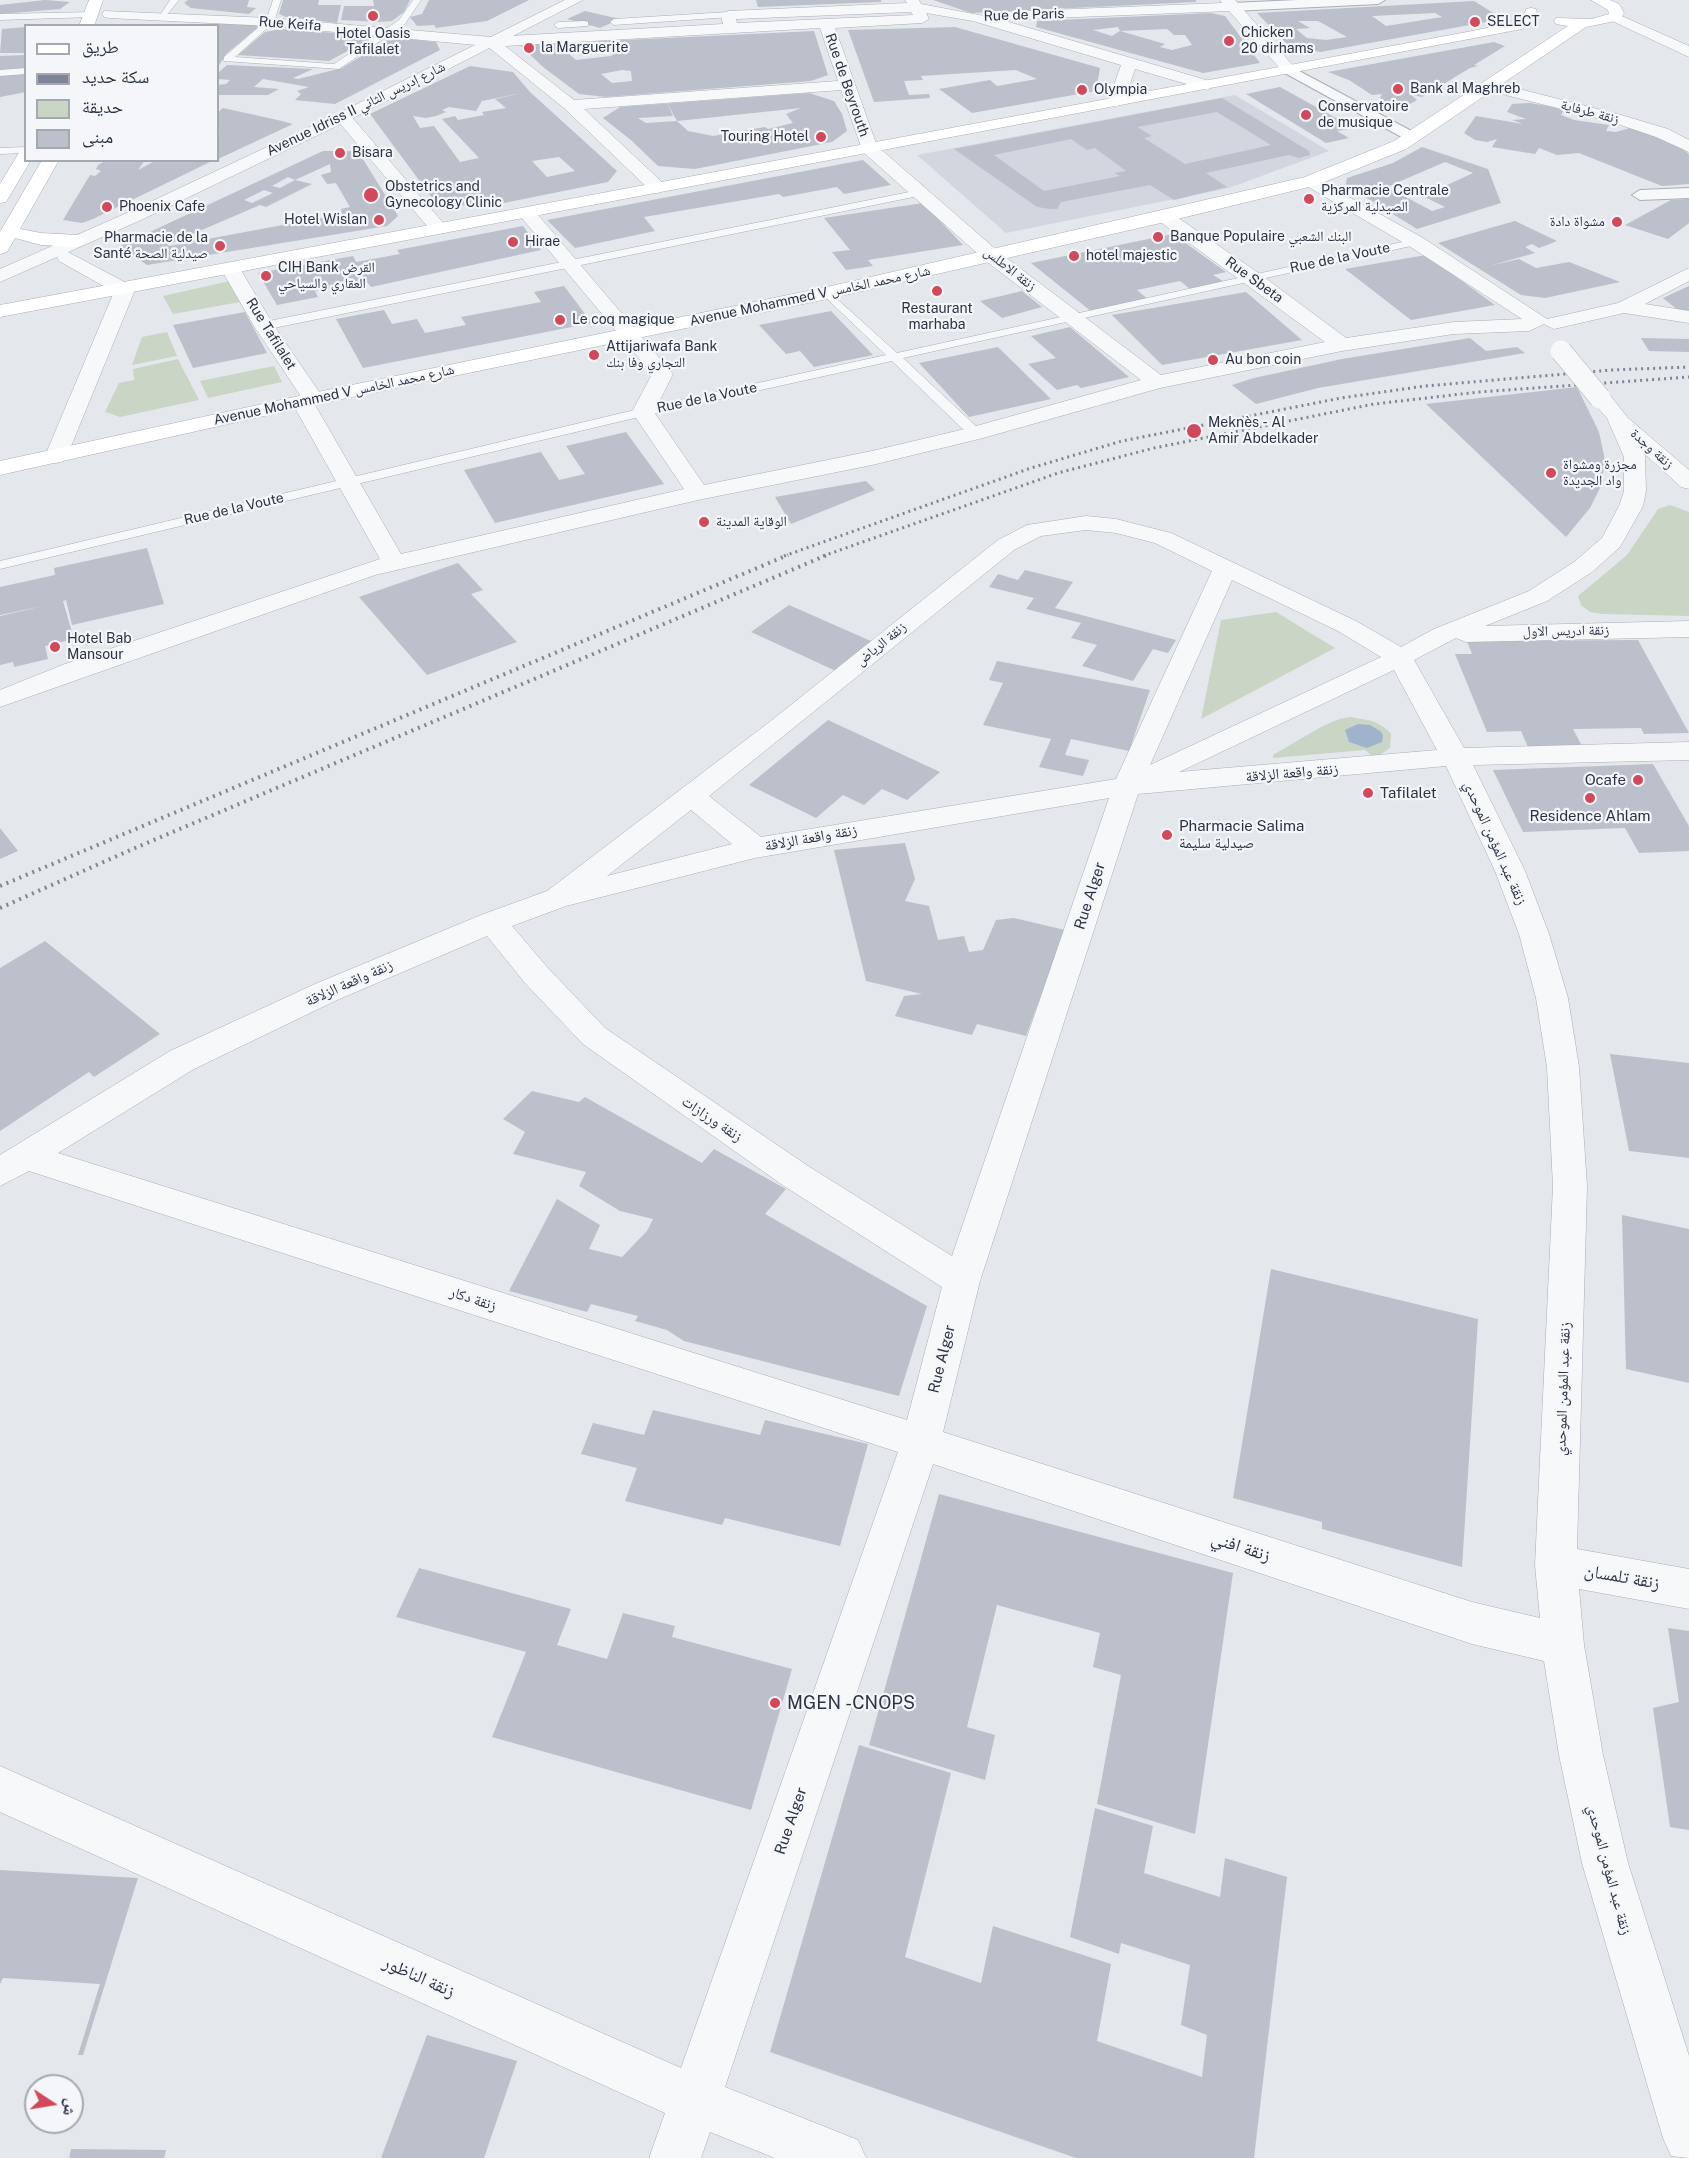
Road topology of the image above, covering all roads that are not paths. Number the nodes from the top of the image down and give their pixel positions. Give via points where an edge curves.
1 (175, 0) edge
2 (277, 0) edge
3 (417, 0) edge
4 (576, 0) edge
5 (723, 0) edge
6 (1378, 0) edge
7 (1598, 0) edge
8 (1632, 0) edge
9 (1230, 3) edge
10 (1530, 6) edge
11 (917, 8) edge
12 (1614, 12) junction
13 (91, 13) edge
14 (109, 13) edge
15 (162, 15) junction
16 (545, 16) junction
17 (0, 17) edge
18 (975, 18) junction
19 (729, 21) junction
20 (270, 22) junction
21 (614, 22) dead end
22 (826, 23) junction
23 (585, 24) dead end
24 (1581, 24) junction
25 (558, 25) junction
26 (388, 32) junction
27 (575, 37) junction
28 (491, 42) junction
29 (1689, 52) edge
30 (1129, 64) junction
31 (1288, 69) junction
32 (24, 71) edge
33 (0, 73) edge
34 (848, 85) junction
35 (1207, 85) junction
36 (1488, 87) junction
37 (1116, 102) junction
38 (570, 105) junction
39 (343, 117) junction
40 (1412, 137) junction
41 (868, 147) junction
42 (1689, 147) edge
43 (24, 150) edge
44 (0, 151) edge
45 (24, 158) edge
46 (50, 162) edge
47 (1311, 181) junction
48 (658, 188) junction
49 (1689, 192) edge
50 (919, 193) junction
51 (1640, 195) dead end
52 (0, 198) edge
53 (527, 213) junction
54 (135, 216) junction
55 (1165, 217) junction
56 (439, 229) junction
57 (10, 232) junction
58 (78, 241) junction
59 (1416, 242) junction
60 (0, 248) edge
61 (66, 257) junction
62 (993, 257) junction
63 (568, 264) junction
64 (231, 269) junction
65 (1689, 274) edge
66 (0, 276) edge
67 (1253, 278) junction
68 (125, 290) junction
69 (827, 293) junction
70 (0, 294) edge
71 (1624, 307) junction
72 (0, 311) edge
73 (1689, 316) edge
74 (1073, 317) junction
75 (1541, 325) junction
76 (264, 326) junction
77 (631, 334) junction
78 (1342, 345) junction
79 (896, 357) junction
80 (1157, 382) junction
81 (308, 400) junction
82 (643, 412) junction
83 (1616, 415) junction
84 (975, 433) junction
85 (56, 456) junction
86 (0, 468) edge
87 (348, 482) junction
88 (1689, 482) edge
89 (1650, 490) junction
90 (1689, 491) edge
91 (698, 493) junction
92 (394, 563) junction
93 (0, 565) edge
94 (1226, 567) junction
95 (1538, 596) junction
96 (1689, 629) edge
97 (1570, 630) junction
98 (1443, 634) junction
99 (1399, 658) junction
100 (0, 699) edge
101 (1233, 737) junction
102 (1689, 751) edge
103 (1455, 757) junction
104 (1263, 775) junction
105 (1127, 786) junction
106 (691, 796) junction
107 (755, 848) junction
108 (558, 898) junction
109 (492, 922) junction
110 (13, 1164) edge
111 (962, 1281) junction
112 (921, 1442) junction
113 (1556, 1565) junction
114 (1689, 1589) edge
115 (1563, 1645) junction
116 (0, 1790) edge
117 (696, 2101) junction
118 (1689, 2138) edge
119 (675, 2158) edge
120 (840, 2158) edge

1 - 15 lane
2 - 20 lane
3 - 26 lane via 402,22
4 - 16 street, Avenue Idriss II شارع إدريس الثاني
5 - 19 street
6 - 9 street, Rue de Paris
7 - 12 main road
8 - 12 main road
9 - 18 street, Rue de Paris
9 - 31 street
10 - 24 main road via 1551,20
10 - 31 main road via 1531,18 1522,25
11 - 18 street, Rue de Paris
11 - 19 street
11 - 22 street
12 - 24 main road via 1602,22
12 - 29 street
13 - 17 lane
14 - 15 street
15 - 20 street, Rue Keifa
16 - 25 street
16 - 28 street, Avenue Idriss II شارع إدريس الثاني
18 - 30 street
19 - 21 lane
19 - 22 street
19 - 27 street via 674,30
20 - 26 street, Rue Keifa
20 - 26 lane via 227,59 336,67
22 - 34 street, Rue de Beyrouth
23 - 25 lane
24 - 36 main road, Avenue Mohammed V شارع محمد الخامس
25 - 27 street
26 - 28 street, Rue Keifa
27 - 28 street
28 - 38 street
28 - 39 street, Avenue Idriss II شارع إدريس الثاني
30 - 35 street
30 - 37 street
31 - 35 main road
31 - 40 street
32 - 33 lane
34 - 38 street
34 - 41 street, Rue de Beyrouth
35 - 37 main road
36 - 40 main road, Avenue Mohammed V شارع محمد الخامس
36 - 42 street, زنقة طرفاية via 1615,118 1662,133
37 - 41 main road
38 - 48 street
39 - 54 street, Avenue Idriss II شارع إدريس الثاني
39 - 56 street
40 - 47 main road, Avenue Mohammed V شارع محمد الخامس via 1379,155
41 - 48 main road
41 - 50 street, زنقة الاطلس
43 - 44 lane
45 - 52 main road
46 - 57 main road
47 - 55 main road, Avenue Mohammed V شارع محمد الخامس
47 - 59 street
48 - 53 main road
49 - 51 street
50 - 62 street, زنقة الاطلس
50 - 63 lane
53 - 56 main road
53 - 63 street
54 - 58 street, Avenue Idriss II شارع إدريس الثاني
54 - 61 street, Avenue Idriss II شارع إدريس الثاني
55 - 62 main road, Avenue Mohammed V شارع محمد الخامس
55 - 67 street, Rue Sbeta
56 - 64 main road
57 - 58 main road
57 - 60 main road
58 - 66 street, Avenue Idriss II شارع إدريس الثاني
59 - 67 lane, Rue de la Voute
59 - 75 street
61 - 68 street
61 - 70 street, Avenue Idriss II شارع إدريس الثاني
62 - 69 main road, Avenue Mohammed V شارع محمد الخامس
62 - 74 street, زنقة الاطلس
63 - 76 lane
63 - 77 street
64 - 68 main road
64 - 76 street, Rue Tafilalet
65 - 71 street
67 - 74 lane, Rue de la Voute
67 - 78 street, Rue Sbeta
68 - 72 main road
68 - 85 street
69 - 77 main road, Avenue Mohammed V شارع محمد الخامس
69 - 79 lane
71 - 73 street
71 - 75 street
74 - 79 lane, Rue de la Voute
74 - 80 street, زنقة الاطلس
75 - 78 street via 1454,328
75 - 83 street, bridge
76 - 81 street, Rue Tafilalet
77 - 81 main road, Avenue Mohammed V شارع محمد الخامس
77 - 82 street via 663,374
78 - 80 street
79 - 82 lane, Rue de la Voute
79 - 84 lane
80 - 84 street
81 - 85 main road, Avenue Mohammed V شارع محمد الخامس
81 - 87 street, Rue Tafilalet
82 - 87 lane, Rue de la Voute
82 - 91 street
83 - 88 street, زنقة وجدة
83 - 89 street
84 - 91 street
85 - 86 main road, Avenue Mohammed V شارع محمد الخامس
87 - 92 street, Rue Tafilalet
87 - 93 lane, Rue de la Voute
89 - 90 street
89 - 95 street via 1631,506 1612,542 1583,567
91 - 92 street
92 - 100 street via 108,658
94 - 99 street, زنقة الرياض via 1347,626
94 - 105 street, Rue Alger
94 - 106 street, زنقة الرياض via 1163,538 1125,528 1086,523 1035,530 1006,545
95 - 97 street
95 - 98 street
96 - 97 street, زنقة ادريس الاول
97 - 98 street, زنقة ادريس الاول
98 - 99 street
99 - 101 street
99 - 103 street, زنقة عبد المؤمن الموحدي
101 - 104 street
101 - 105 street
102 - 103 street, زنقة واقعة الزلاقة
103 - 104 street, زنقة واقعة الزلاقة
103 - 113 street, زنقة عبد المؤمن الموحدي via 1510,871 1534,934 1552,998 1563,1067 1570,1186
104 - 105 street, زنقة واقعة الزلاقة
105 - 107 street, زنقة واقعة الزلاقة
105 - 111 street, Rue Alger
106 - 107 street
106 - 108 street, زنقة الرياض
107 - 108 street, زنقة واقعة الزلاقة
108 - 109 street, زنقة واقعة الزلاقة
109 - 110 street, زنقة واقعة الزلاقة via 326,992 182,1060
109 - 111 street, زنقة ورزازات via 594,1036 796,1176
110 - 112 street, زنقة دكار
111 - 112 street, Rue Alger
112 - 115 street, زنقة افني via 1472,1623
112 - 117 street, Rue Alger
113 - 114 street, زنقة تلمسان
113 - 115 street, زنقة عبد المؤمن الموحدي
115 - 118 street, زنقة عبد المؤمن الموحدي via 1581,1755 1605,1863
116 - 117 street, زنقة الناظور
117 - 119 street, Rue Alger
117 - 120 street, زنقة الناظور

